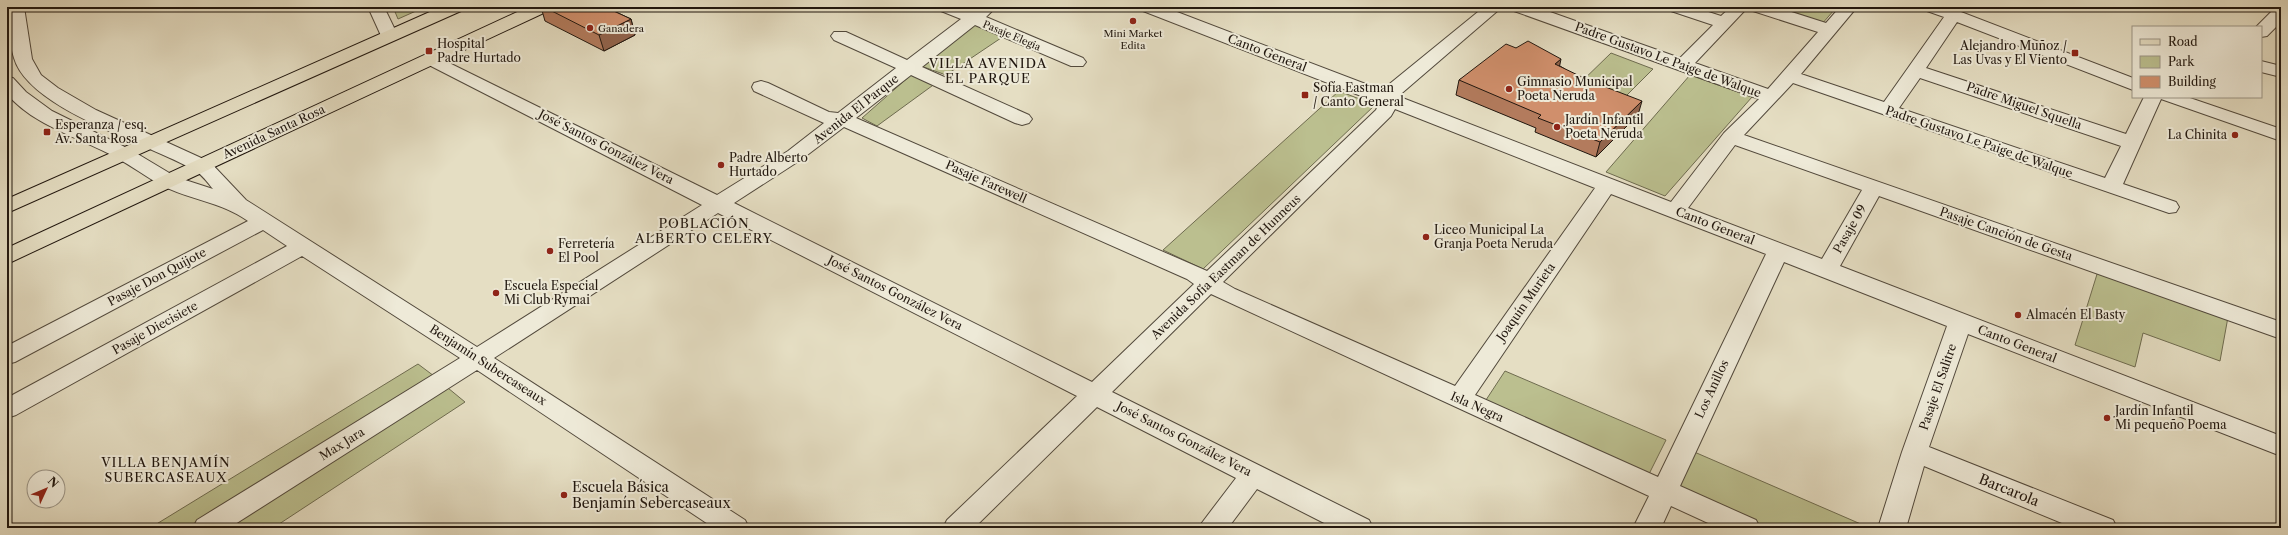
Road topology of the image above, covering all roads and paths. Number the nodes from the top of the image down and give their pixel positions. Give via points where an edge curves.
1 (16, 7) edge
2 (376, 7) edge
3 (455, 7) edge
4 (542, 7) edge
5 (947, 7) edge
6 (1149, 7) edge
7 (1494, 7) edge
8 (1520, 7) edge
9 (1677, 7) edge
10 (1740, 7) edge
11 (1759, 7) edge
12 (1849, 7) edge
13 (1933, 7) edge
14 (980, 12) edge
15 (2281, 12) edge
16 (1954, 15) junction
17 (1724, 23) junction
18 (1829, 30) junction
19 (2262, 31) edge
20 (389, 36) junction
21 (840, 36) dead end
22 (431, 59) junction
23 (1077, 62) dead end
24 (1682, 66) junction
25 (2262, 66) edge
26 (910, 67) junction
27 (1915, 70) junction
28 (2281, 72) edge
29 (1789, 76) junction
30 (34, 78) junction
31 (8, 84) edge
32 (2132, 84) edge
33 (762, 87) dead end
34 (1771, 97) junction
35 (2153, 98) edge
36 (2175, 98) edge
37 (1389, 100) junction
38 (2193, 101) edge
39 (1888, 110) junction
40 (843, 119) junction
41 (1022, 119) dead end
42 (2281, 135) edge
43 (1732, 137) junction
44 (150, 142) junction
45 (2132, 142) junction
46 (124, 154) junction
47 (203, 166) junction
48 (169, 181) junction
49 (1607, 185) junction
50 (1874, 187) junction
51 (2111, 187) junction
52 (718, 204) junction
53 (239, 205) junction
54 (7, 207) edge
55 (2169, 207) dead end
56 (1675, 211) junction
57 (264, 221) junction
58 (302, 247) junction
59 (1778, 251) junction
60 (7, 256) edge
61 (1827, 270) junction
62 (1210, 283) junction
63 (1960, 322) junction
64 (2281, 331) edge
65 (7, 356) edge
66 (477, 358) junction
67 (1096, 395) junction
68 (1459, 399) junction
69 (7, 409) edge
70 (2281, 446) edge
71 (1915, 452) junction
72 (1254, 474) junction
73 (1664, 491) junction
74 (207, 528) edge
75 (735, 528) edge
76 (957, 528) edge
77 (1212, 528) edge
78 (1359, 528) edge
79 (1647, 528) edge
80 (1746, 528) edge
81 (1892, 528) edge
82 (2103, 528) edge

1 - 30 street via 20,50
2 - 20 street
3 - 20 main road
4 - 22 main road, Avenida Santa Rosa
5 - 14 street, Pasaje Elegia
6 - 37 street, Canto General
7 - 37 street, Avenida Sofía Eastman de Hunneus via 1394,90
8 - 24 street, Padre Gustavo Le Paige de Walque
9 - 17 street
10 - 17 street
11 - 18 street
12 - 18 street
13 - 16 street
14 - 23 street, Pasaje Elegia
14 - 26 street, Avenida El Parque
15 - 19 street
16 - 27 street
16 - 32 street
17 - 24 street
18 - 29 street
20 - 44 main road
21 - 26 street
22 - 47 main road, Avenida Santa Rosa
22 - 52 street, José Santos González Vera
24 - 34 street, Padre Gustavo Le Paige de Walque
25 - 28 street
26 - 40 street, Avenida El Parque
26 - 41 street
27 - 39 street
27 - 45 street, Padre Miguel Squella
29 - 34 street
29 - 39 street, Padre Gustavo Le Paige de Walque
30 - 31 street
30 - 44 street via 68,103
31 - 46 street, Benjamín Subercaseaux via 19,96 45,115
33 - 40 street, Pasaje Farewell via 825,118
34 - 43 street
35 - 45 street
36 - 38 street
37 - 49 street, Canto General
37 - 62 street, Avenida Sofía Eastman de Hunneus via 1384,112
38 - 42 street
39 - 51 street, Padre Gustavo Le Paige de Walque
40 - 52 street, Avenida El Parque via 795,155
40 - 62 street, Pasaje Farewell via 1195,274
43 - 50 street, Pasaje Canción de Gesta
43 - 56 street
44 - 46 main road
44 - 47 street
45 - 51 street
46 - 48 street, Benjamín Subercaseaux
46 - 54 main road
47 - 48 main road, Avenida Santa Rosa
47 - 53 street, Benjamín Subercaseaux
48 - 53 street, Benjamín Subercaseaux
48 - 60 main road, Avenida Santa Rosa
49 - 56 street, Canto General
49 - 68 street, Joaquín Murieta
50 - 61 street, Pasaje 09
50 - 64 street, Pasaje Canción de Gesta
51 - 55 street, Padre Gustavo Le Paige de Walque
52 - 66 street, Avenida El Parque
52 - 67 street, José Santos González Vera
53 - 57 street, Benjamín Subercaseaux
56 - 59 street, Canto General
57 - 58 street, Benjamín Subercaseaux
57 - 65 street, Pasaje Don Quijote
58 - 66 street, Benjamín Subercaseaux
58 - 69 street, Pasaje Diecisiete
59 - 61 street, Canto General
59 - 73 street, Los Anillos
61 - 63 street, Canto General
62 - 67 street, Avenida Sofía Eastman de Hunneus
62 - 68 street, Isla Negra via 1226,294
63 - 70 street, Canto General
63 - 71 street, Pasaje El Salitre
66 - 74 street, Max Jara
66 - 75 street, Benjamín Subercaseaux
67 - 72 street, José Santos González Vera
67 - 76 street, Avenida Sofía Eastman de Hunneus
68 - 73 street, Isla Negra
71 - 81 street, Pasaje El Salitre
71 - 82 street, Barcarola
72 - 77 street
72 - 78 street, José Santos González Vera
73 - 79 street, Los Anillos
73 - 80 street, Isla Negra

